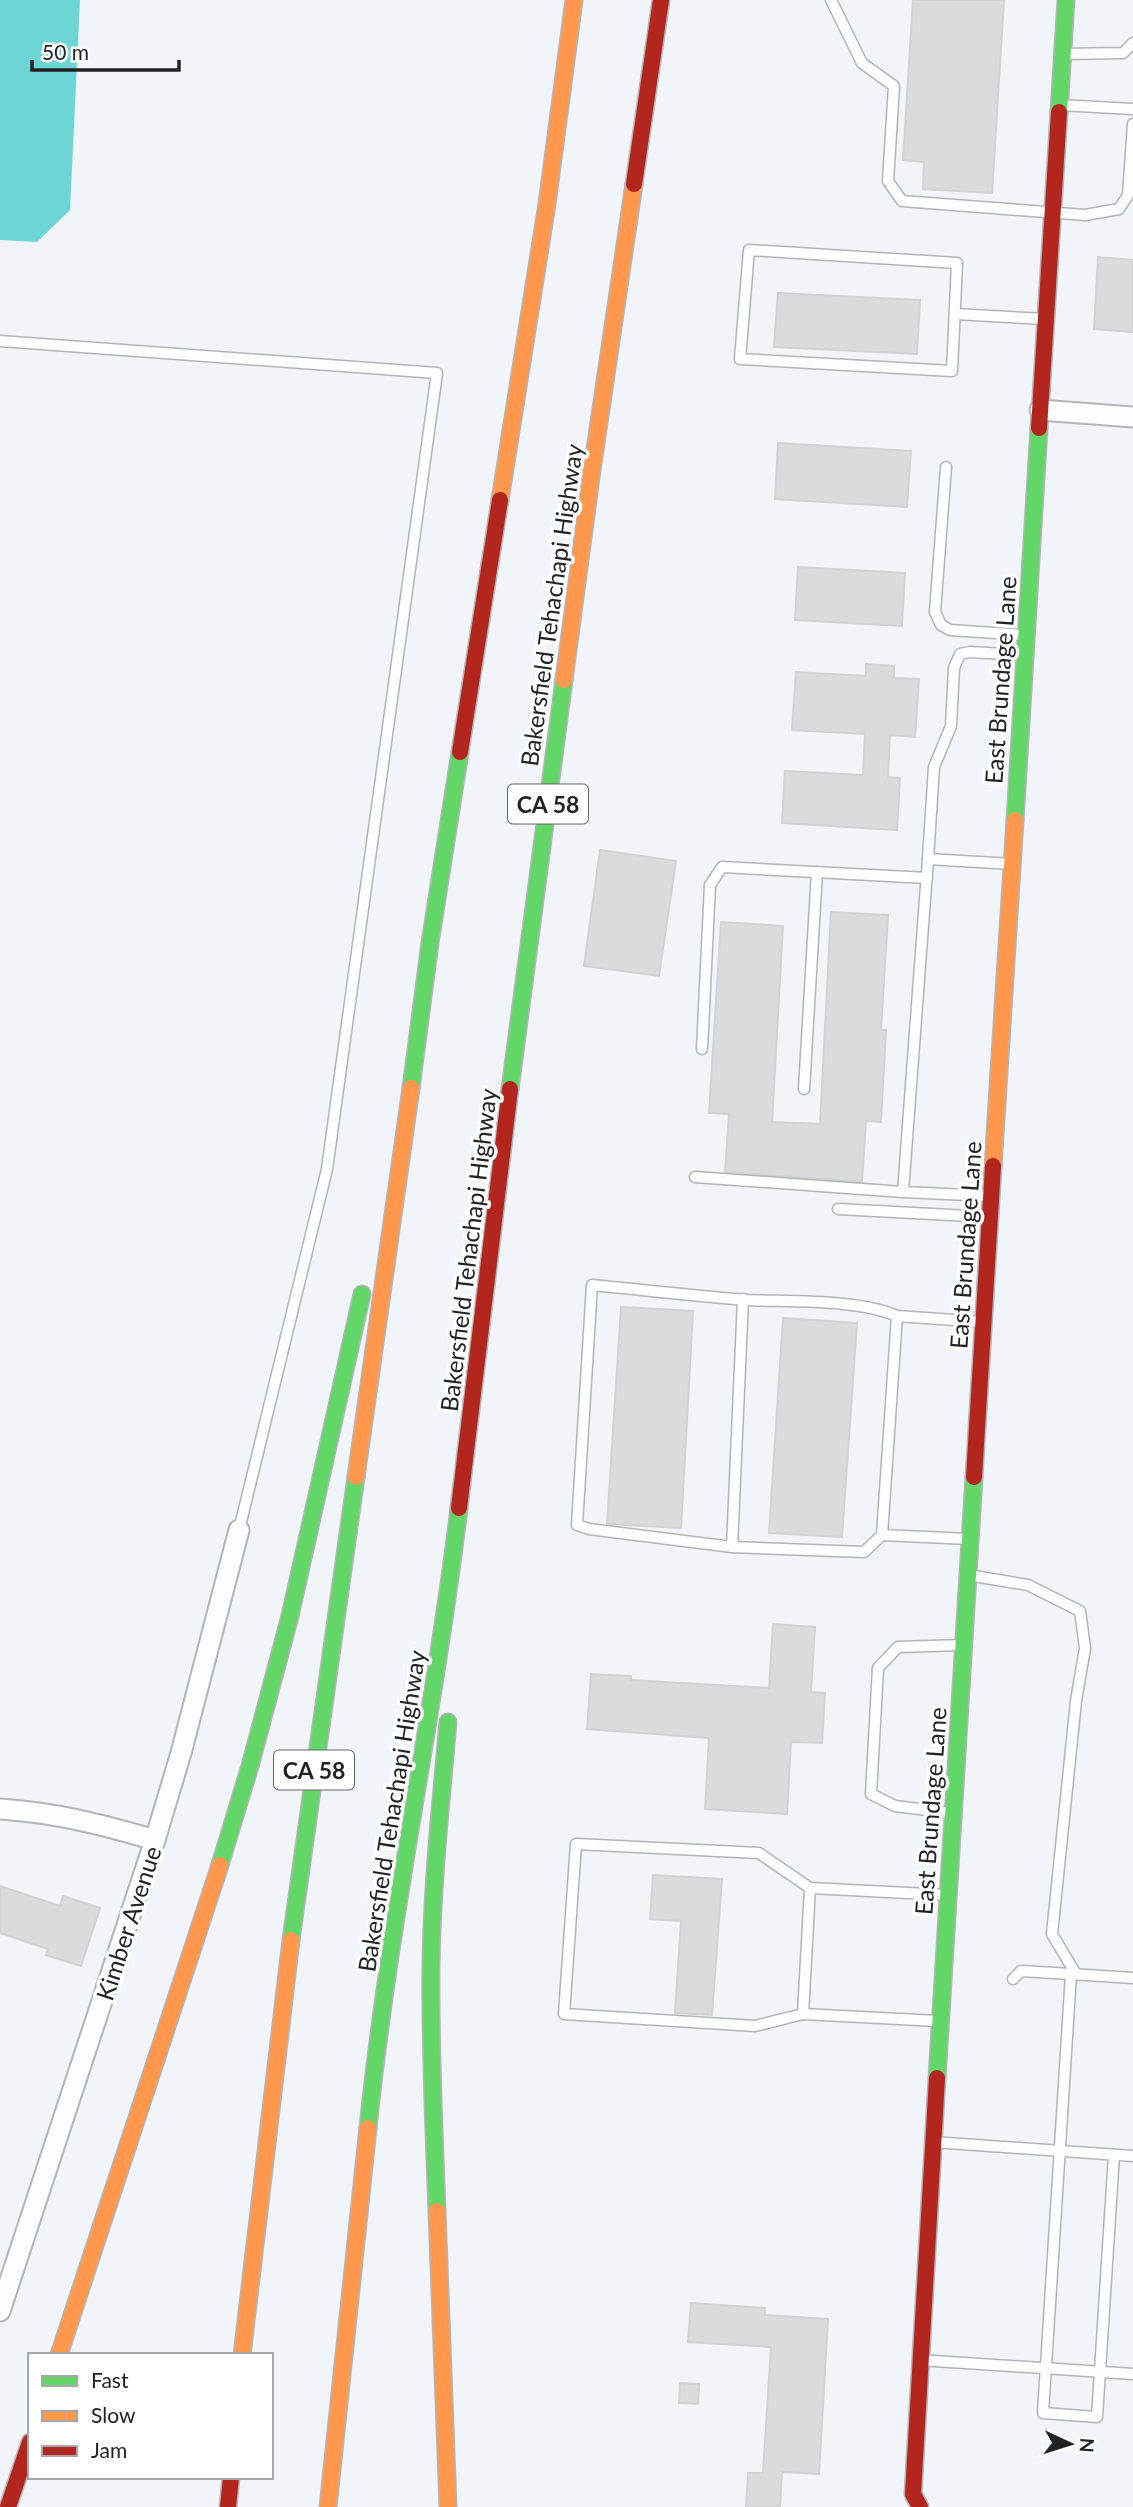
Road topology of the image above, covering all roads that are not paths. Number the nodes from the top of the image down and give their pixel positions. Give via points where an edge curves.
1 (574, 0) edge
2 (661, 0) edge
3 (831, 0) edge
4 (1066, 0) edge
5 (1133, 43) edge
6 (1062, 54) junction
7 (1059, 105) junction
8 (1133, 109) edge
9 (1133, 124) edge
10 (1052, 211) junction
11 (955, 314) junction
12 (1046, 319) junction
13 (0, 341) edge
14 (1040, 410) junction
15 (1133, 417) edge
16 (946, 467) dead end
17 (1026, 635) junction
18 (1025, 655) junction
19 (928, 859) junction
20 (1012, 864) junction
21 (817, 872) junction
22 (927, 878) junction
23 (702, 1049) dead end
24 (804, 1089) dead end
25 (695, 1178) dead end
26 (398, 1188) junction
27 (904, 1192) junction
28 (991, 1196) junction
29 (838, 1209) dead end
30 (990, 1217) junction
31 (743, 1299) junction
32 (897, 1316) junction
33 (983, 1322) junction
34 (239, 1530) joint
35 (882, 1535) junction
36 (970, 1539) junction
37 (732, 1547) junction
38 (968, 1575) junction
39 (447, 1610) junction
40 (963, 1645) junction
41 (0, 1809) edge
42 (953, 1814) junction
43 (155, 1840) junction
44 (810, 1888) junction
45 (948, 1895) junction
46 (1074, 1974) junction
47 (1133, 1978) edge
48 (1013, 1979) dead end
49 (803, 2014) junction
50 (940, 2021) junction
51 (932, 2142) junction
52 (1061, 2151) junction
53 (1114, 2155) junction
54 (1133, 2156) edge
55 (0, 2311) edge
56 (60, 2353) edge
57 (242, 2353) edge
58 (919, 2360) junction
59 (1046, 2367) junction
60 (1100, 2371) junction
61 (1133, 2374) edge
62 (28, 2448) edge
63 (231, 2479) edge
64 (912, 2503) edge
65 (8, 2507) edge
66 (228, 2507) edge
67 (328, 2507) edge
68 (448, 2507) edge

1 - 26 main road, CA 58 via 547,204 430,943
2 - 39 main road, Bakersfield Tehachapi Highway / CA 58 via 590,477
3 - 10 lane via 862,63 894,86 888,181 902,201
4 - 6 main road, East Brundage Lane
5 - 6 lane via 1123,53
6 - 7 main road, East Brundage Lane
7 - 8 lane
7 - 10 main road, East Brundage Lane
9 - 10 lane via 1128,195 1119,209 1085,215
10 - 12 main road, East Brundage Lane
11 - 11 lane via 957,263 749,250 740,359 952,372
11 - 12 lane
12 - 14 main road, East Brundage Lane
13 - 34 lane via 437,373 327,1169
14 - 15 street
14 - 17 main road, East Brundage Lane
16 - 17 lane via 935,612 950,630
17 - 18 main road, East Brundage Lane
18 - 19 lane via 970,652 955,661 951,726 934,767
18 - 20 main road, East Brundage Lane
19 - 20 lane
19 - 22 lane
20 - 28 main road, East Brundage Lane
21 - 22 lane
21 - 23 lane via 722,867 710,885
21 - 24 lane
22 - 27 lane
25 - 27 lane
26 - 56 main road via 366,1276 290,1616 250,1766
26 - 57 main road, CA 58 via 284,1991
27 - 28 lane
28 - 30 main road, East Brundage Lane
29 - 30 lane
30 - 33 main road, East Brundage Lane
31 - 32 lane via 852,1306
31 - 37 lane
31 - 37 lane via 592,1285 576,1525
32 - 33 lane
32 - 35 lane
33 - 36 main road, East Brundage Lane
34 - 43 street, Kimber Avenue
35 - 36 lane
35 - 37 lane via 864,1552
36 - 38 main road, East Brundage Lane
38 - 40 main road, East Brundage Lane
38 - 46 lane via 1028,1585 1080,1611 1085,1648 1052,1934
39 - 67 main road, Bakersfield Tehachapi Highway / CA 58 via 377,2038
39 - 68 main road via 449,1694 435,1870 431,2055
40 - 42 main road, East Brundage Lane
40 - 42 lane via 898,1647 878,1668 871,1794 895,1806
41 - 43 street via 85,1820
42 - 45 main road, East Brundage Lane
43 - 55 street, Kimber Avenue
44 - 45 lane
44 - 49 lane
44 - 49 lane via 759,1853 576,1844 564,2014 755,2026
45 - 50 main road, East Brundage Lane
46 - 47 lane
46 - 48 lane via 1021,1971
46 - 52 lane
49 - 50 lane
50 - 51 main road, East Brundage Lane
51 - 52 lane
51 - 58 main road, East Brundage Lane
52 - 53 lane
52 - 59 lane
53 - 54 lane
53 - 60 lane
58 - 59 lane
58 - 64 main road, East Brundage Lane
59 - 60 lane
59 - 60 lane via 1043,2413 1056,2414 1097,2417
60 - 61 lane
62 - 65 main road
63 - 66 main road

